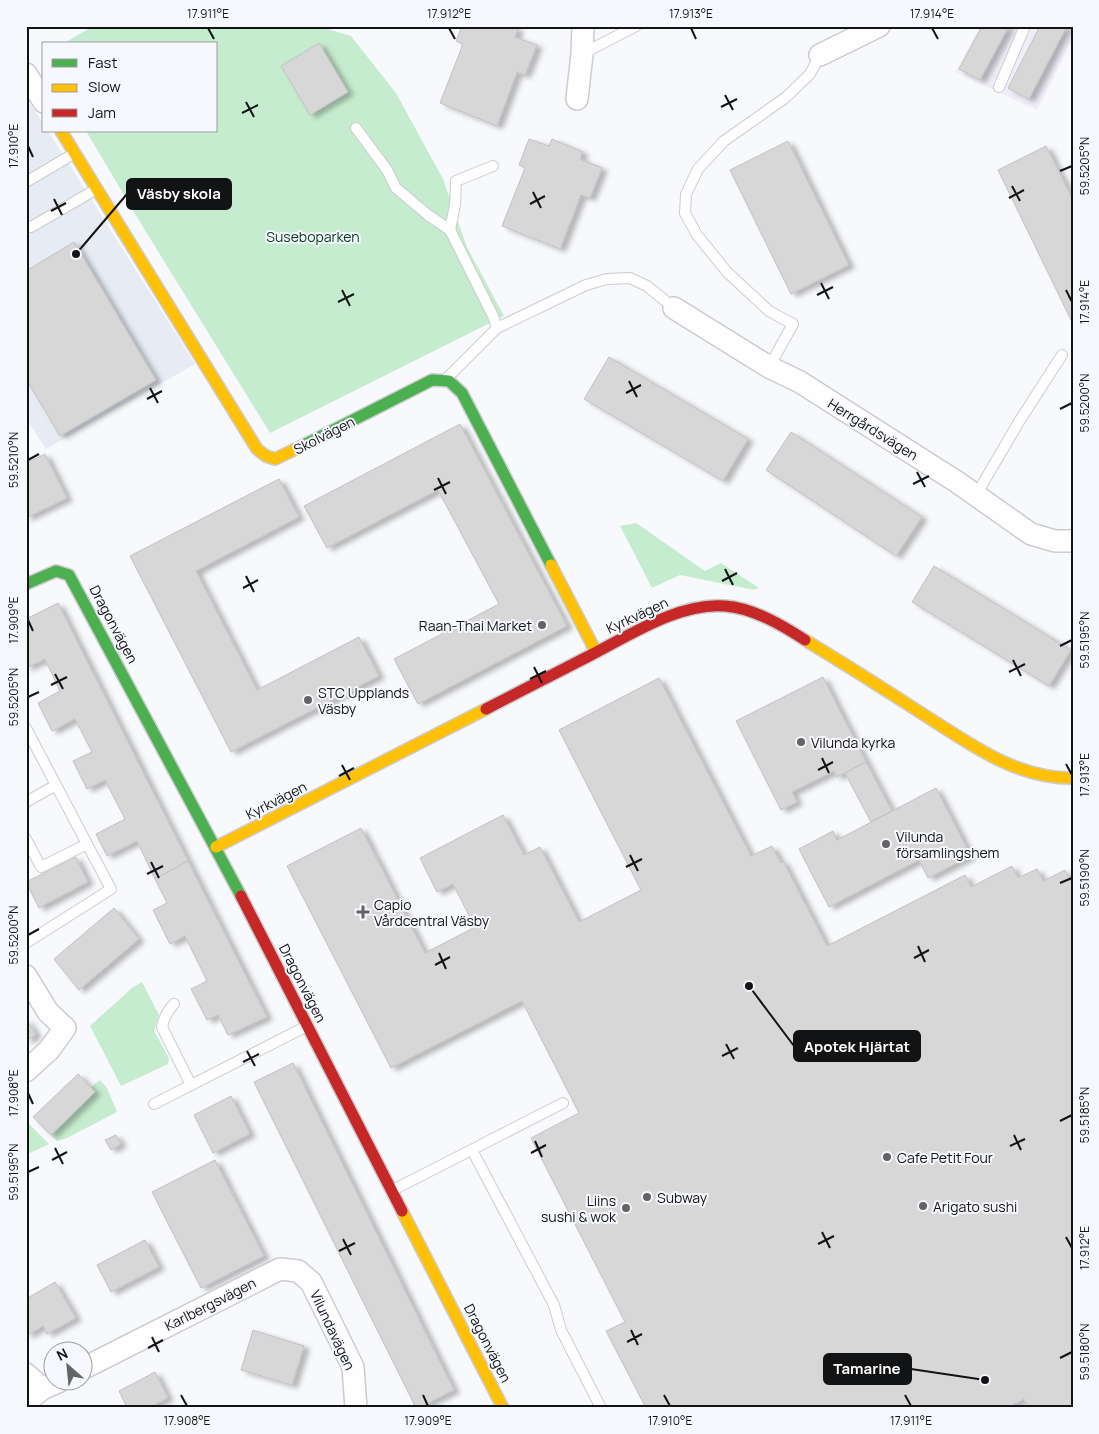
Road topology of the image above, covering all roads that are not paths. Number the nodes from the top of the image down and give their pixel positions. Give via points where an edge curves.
1 (583, 26) edge
2 (636, 26) edge
3 (880, 26) edge
4 (1026, 26) edge
5 (582, 54) junction
6 (820, 55) joint
7 (26, 74) edge
8 (999, 87) dead end
9 (42, 99) edge
10 (577, 99) dead end
11 (356, 128) dead end
12 (62, 132) edge
13 (75, 153) junction
14 (493, 166) dead end
15 (26, 182) edge
16 (96, 190) junction
17 (26, 225) edge
18 (450, 230) junction
19 (674, 308) joint
20 (497, 328) junction
21 (1062, 354) dead end
22 (769, 367) junction
23 (446, 379) junction
24 (976, 495) junction
25 (1073, 541) edge
26 (26, 584) edge
27 (596, 652) junction
28 (26, 728) edge
29 (1073, 778) edge
30 (56, 785) junction
31 (26, 802) edge
32 (26, 839) edge
33 (87, 844) junction
34 (216, 847) junction
35 (26, 943) edge
36 (26, 976) edge
37 (174, 1004) dead end
38 (308, 1025) junction
39 (26, 1071) edge
40 (191, 1085) junction
41 (563, 1103) dead end
42 (154, 1104) dead end
43 (472, 1150) junction
44 (393, 1190) junction
45 (311, 1282) joint
46 (92, 1364) edge
47 (26, 1374) edge
48 (42, 1391) edge
49 (356, 1408) edge
50 (503, 1408) edge
51 (601, 1408) edge

1 - 5 street
2 - 5 lane
3 - 6 street
4 - 8 lane
5 - 10 street
6 - 22 lane via 810,74 786,98 724,141 698,168 686,194 685,213 697,235 721,264 769,311 793,324
7 - 9 street
11 - 18 lane via 396,188
12 - 13 street, Skolvägen
13 - 15 lane
13 - 16 street, Skolvägen
14 - 18 lane via 456,181
16 - 17 lane via 31,227
16 - 23 street, Skolvägen via 257,449 266,456 275,460 432,380
18 - 20 lane
19 - 20 lane via 647,286 630,278 608,279 586,285
19 - 22 street, Herrgårdsvägen
20 - 23 lane
21 - 24 lane
22 - 24 street, Herrgårdsvägen via 800,382
23 - 27 street via 462,393
24 - 25 street, Herrgårdsvägen via 1031,534 1055,541
26 - 34 street, Dragonvägen via 56,571 69,575
27 - 29 street, Kyrkvägen via 675,613 699,606 724,604 743,609 799,636 994,758 1023,772 1054,779
27 - 34 street, Kyrkvägen
28 - 30 lane
30 - 31 lane
30 - 33 lane
32 - 33 lane via 41,867
33 - 35 lane via 112,889
34 - 38 street, Dragonvägen
36 - 39 street via 48,1012 65,1028 49,1050
37 - 40 lane via 163,1018 162,1027
38 - 40 lane
38 - 44 street, Dragonvägen
40 - 42 lane
41 - 43 lane
43 - 44 lane
43 - 51 lane via 554,1305 562,1330
44 - 50 street, Dragonvägen
45 - 46 street, Karlbergsvägen via 298,1271 280,1269
45 - 49 street, Vilundavägen via 354,1367
47 - 48 street

